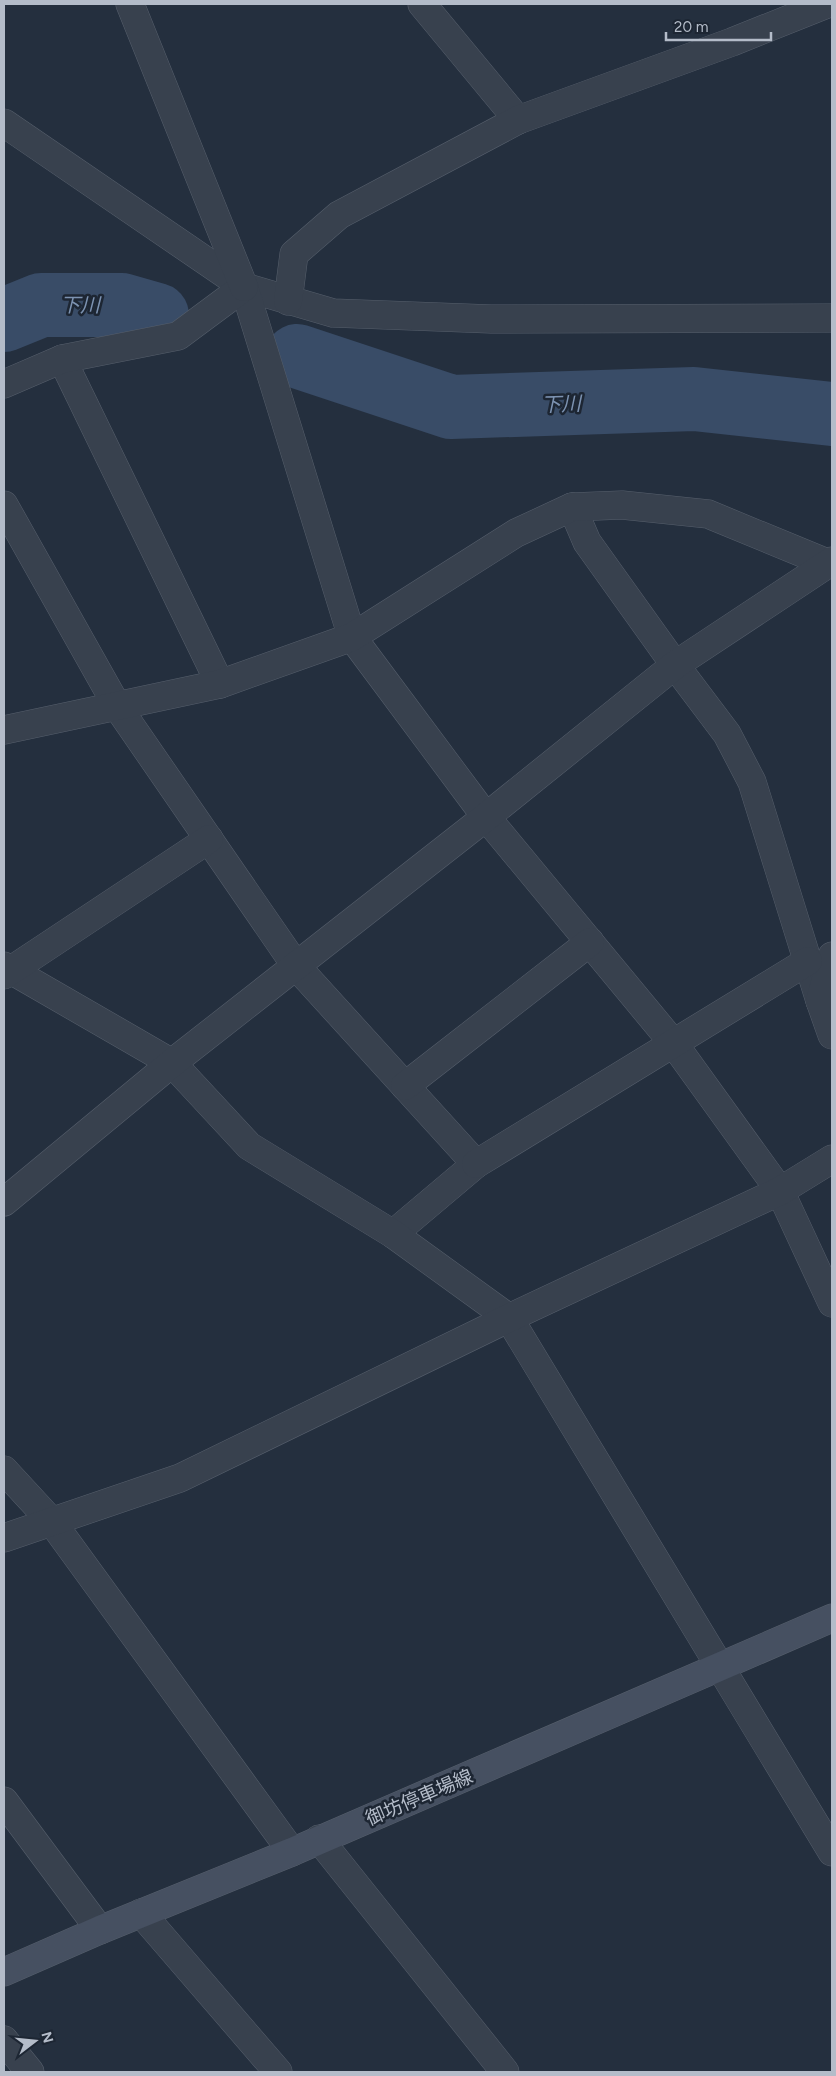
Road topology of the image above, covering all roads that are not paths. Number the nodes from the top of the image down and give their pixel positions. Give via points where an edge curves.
1 (130, 4) edge
2 (422, 4) edge
3 (827, 4) edge
4 (518, 120) junction
5 (4, 123) edge
6 (244, 287) junction
7 (288, 301) junction
8 (832, 318) edge
9 (62, 359) junction
10 (4, 384) edge
11 (4, 505) edge
12 (572, 508) junction
13 (829, 562) edge
14 (352, 638) junction
15 (675, 665) junction
16 (220, 684) junction
17 (117, 706) junction
18 (4, 730) edge
19 (486, 817) junction
20 (209, 838) junction
21 (590, 942) junction
22 (820, 958) edge
23 (296, 966) junction
24 (6, 970) edge
25 (832, 1035) edge
26 (674, 1044) junction
27 (172, 1063) junction
28 (405, 1086) junction
29 (832, 1159) edge
30 (476, 1164) junction
31 (780, 1191) junction
32 (4, 1202) edge
33 (394, 1234) junction
34 (832, 1303) edge
35 (509, 1318) junction
36 (4, 1470) edge
37 (52, 1522) junction
38 (4, 1538) edge
39 (832, 1618) edge
40 (722, 1666) junction
41 (4, 1801) edge
42 (319, 1839) junction
43 (292, 1852) junction
44 (832, 1852) edge
45 (141, 1913) junction
46 (100, 1930) junction
47 (4, 1972) edge
48 (4, 2040) edge
49 (30, 2072) edge
50 (278, 2072) edge
51 (505, 2072) edge

1 - 6 street
2 - 4 street
3 - 4 street
4 - 7 street via 339,215 294,254
5 - 6 street
6 - 7 street
6 - 9 street via 178,336
6 - 14 street
7 - 8 street via 333,312 492,319
9 - 10 street
9 - 16 street
11 - 17 street
12 - 13 street via 622,505 708,514
12 - 14 street via 516,533
12 - 15 street via 587,542
13 - 15 street
14 - 16 street
14 - 19 street
15 - 19 street
15 - 22 street via 727,734 752,782
16 - 17 street
17 - 18 street
17 - 20 street
19 - 21 street
19 - 23 street
20 - 23 street
20 - 24 street
21 - 26 street
21 - 28 street
22 - 25 street via 820,1001
22 - 26 street
23 - 27 street
23 - 28 street
24 - 27 street
26 - 30 street
26 - 31 street
27 - 32 street
27 - 33 street via 249,1146
28 - 30 street
29 - 31 street
30 - 33 street
31 - 34 street
31 - 35 street
33 - 35 street
35 - 37 street via 180,1478
35 - 40 street
36 - 37 street
37 - 38 street
37 - 43 street
39 - 40 main road, 御坊停車場線
40 - 42 main road, 御坊停車場線
40 - 44 street
41 - 46 street
42 - 43 main road, 御坊停車場線
42 - 51 street
43 - 45 main road, 御坊停車場線
45 - 46 main road, 御坊停車場線
45 - 50 street
46 - 47 main road, 御坊停車場線
48 - 49 street

